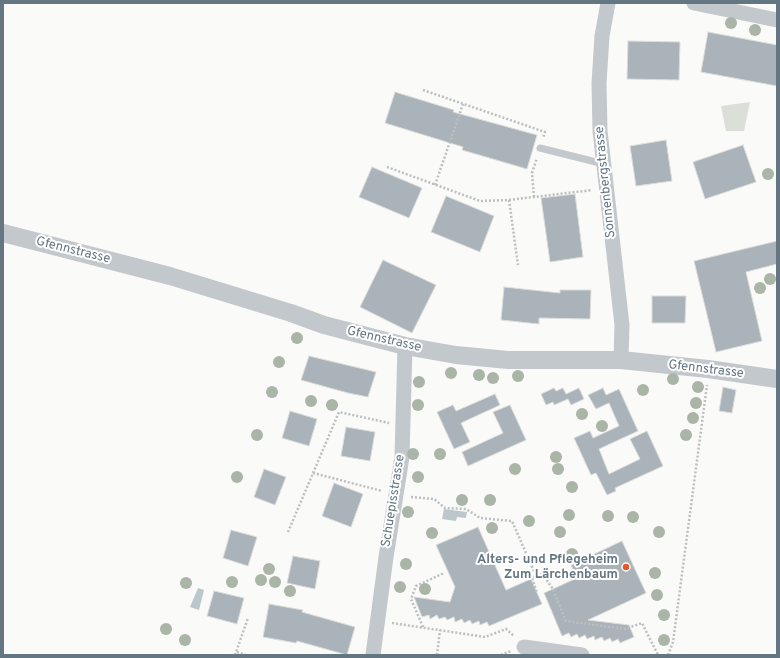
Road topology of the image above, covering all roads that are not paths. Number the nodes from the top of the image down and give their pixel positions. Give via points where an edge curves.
1 (608, 3) edge
2 (694, 3) edge
3 (777, 20) edge
4 (540, 148) road end
5 (604, 164) junction
6 (3, 233) edge
7 (405, 346) junction
8 (621, 360) junction
9 (777, 379) edge
10 (524, 647) road end
11 (373, 655) edge
12 (582, 655) edge

1 - 5 street, Sonnenbergstrasse via 602,36 599,83
2 - 3 street
4 - 5 lane
5 - 8 street, Sonnenbergstrasse via 622,325
6 - 7 street, Gfennstrasse via 170,276 324,325
7 - 8 street, Gfennstrasse via 456,355 508,360
7 - 11 street, Schuepisstrasse via 402,458
8 - 9 street, Gfennstrasse
10 - 12 street

